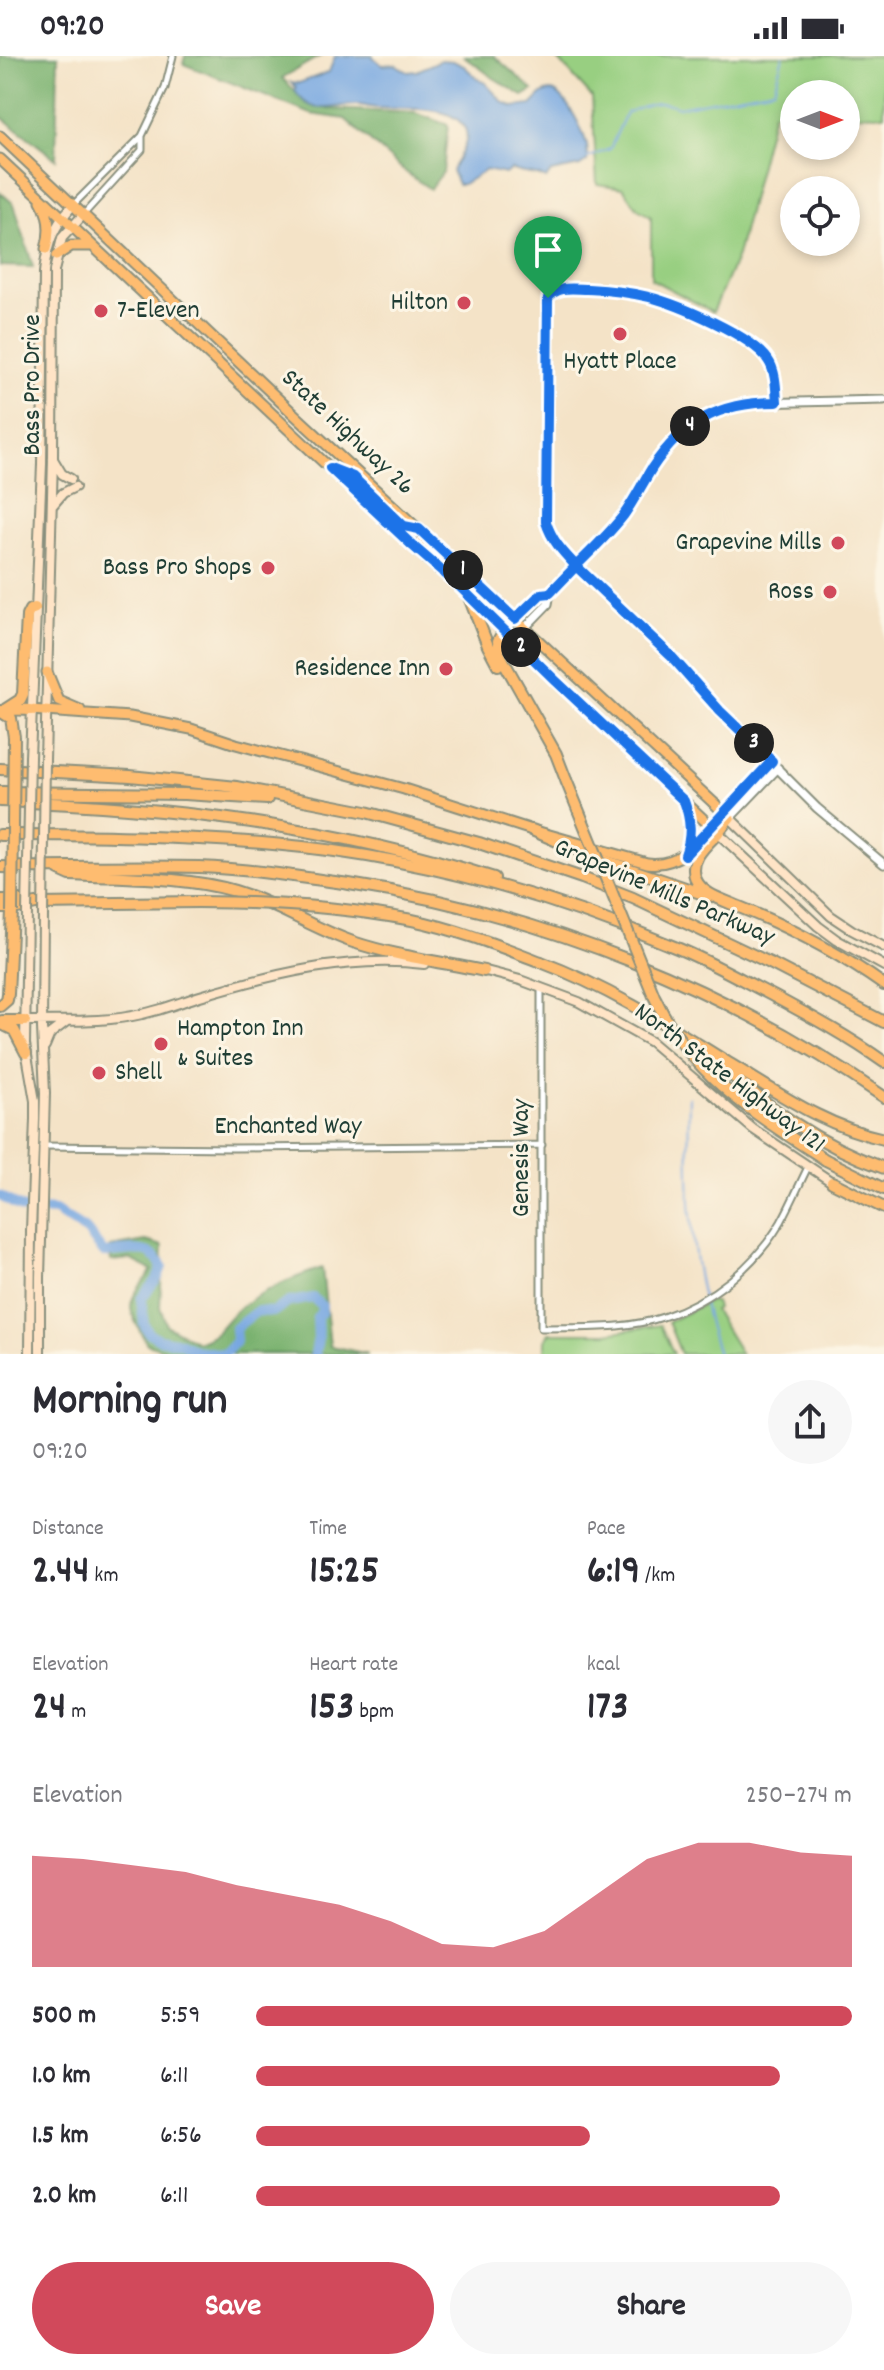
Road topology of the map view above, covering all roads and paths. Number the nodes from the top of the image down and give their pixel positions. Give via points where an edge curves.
1 (173, 56) edge
2 (0, 136) edge
3 (142, 136) junction
4 (0, 159) edge
5 (38, 194) junction
6 (73, 205) junction
7 (84, 214) junction
8 (62, 217) junction
9 (72, 227) junction
10 (92, 246) junction
11 (46, 249) junction
12 (56, 256) junction
13 (218, 342) junction
14 (208, 353) junction
15 (884, 400) edge
16 (777, 402) junction
17 (53, 458) junction
18 (330, 468) junction
19 (52, 507) junction
20 (419, 529) junction
21 (413, 546) junction
22 (576, 566) junction
23 (465, 572) junction
24 (550, 593) junction
25 (469, 597) junction
26 (35, 608) junction
27 (515, 619) junction
28 (525, 628) junction
29 (504, 630) junction
30 (514, 639) junction
31 (47, 672) junction
32 (525, 701) junction
33 (2, 709) edge
34 (30, 710) junction
35 (46, 711) junction
36 (91, 713) junction
37 (775, 765) junction
38 (0, 769) edge
39 (0, 792) edge
40 (0, 801) edge
41 (684, 801) junction
42 (324, 805) junction
43 (726, 816) junction
44 (532, 830) junction
45 (714, 830) junction
46 (2, 834) edge
47 (685, 855) junction
48 (884, 864) edge
49 (0, 867) edge
50 (53, 868) junction
51 (528, 895) junction
52 (719, 898) junction
53 (0, 900) edge
54 (36, 904) junction
55 (0, 908) edge
56 (884, 947) edge
57 (884, 966) edge
58 (484, 971) junction
59 (884, 985) edge
60 (541, 988) junction
61 (0, 1006) edge
62 (42, 1020) junction
63 (67, 1020) junction
64 (25, 1021) junction
65 (0, 1022) edge
66 (884, 1022) edge
67 (690, 1039) junction
68 (42, 1050) junction
69 (26, 1053) junction
70 (884, 1062) edge
71 (884, 1097) edge
72 (884, 1139) edge
73 (542, 1145) junction
74 (33, 1146) junction
75 (44, 1146) junction
76 (808, 1167) junction
77 (884, 1168) edge
78 (832, 1182) joint
79 (884, 1189) edge
80 (37, 1193) junction
81 (884, 1211) edge
82 (36, 1231) junction
83 (30, 1354) edge
84 (40, 1354) edge

1 - 3 street via 165,88
2 - 6 main road, State Highway 26
3 - 6 street
3 - 7 street via 142,150
4 - 5 main road, State Highway 26
5 - 8 main road, State Highway 26
5 - 11 main road via 48,216
6 - 7 main road, State Highway 26
6 - 8 main road, Bass Pro Drive
7 - 9 main road, Bass Pro Drive
7 - 13 main road, State Highway 26
8 - 9 main road, State Highway 26
8 - 11 main road, Bass Pro Drive
9 - 10 main road, State Highway 26
9 - 12 main road, Bass Pro Drive
10 - 12 main road via 70,246
10 - 14 main road, State Highway 26
11 - 26 main road, Bass Pro Drive
12 - 17 main road, Bass Pro Drive
13 - 14 main road
13 - 20 main road, State Highway 26
14 - 18 main road, State Highway 26
15 - 16 street
16 - 22 street via 735,406 688,427 619,520
16 - 22 street via 769,360 722,327 651,298 609,290 565,288 552,293 547,306 546,522 558,547
17 - 19 main road, Bass Pro Drive
17 - 19 main road via 73,483
18 - 20 main road via 353,477 404,526
18 - 21 main road, State Highway 26
19 - 31 main road, Bass Pro Drive
20 - 23 main road, State Highway 26
21 - 23 main road via 422,542
21 - 25 main road, State Highway 26
22 - 24 street
22 - 37 street
23 - 27 main road, State Highway 26
24 - 27 street via 541,594
24 - 28 street via 548,604
25 - 29 main road, State Highway 26
25 - 32 highway via 492,655
26 - 33 highway via 27,616 24,692
26 - 34 main road, Bass Pro Drive
27 - 28 main road, State Highway 26
27 - 29 street
28 - 30 street
28 - 43 main road, State Highway 26
29 - 30 main road, State Highway 26
29 - 32 highway via 499,653
30 - 41 main road, State Highway 26
31 - 35 main road, Bass Pro Drive
31 - 36 main road via 59,701
32 - 79 highway, bridge via 556,754 654,996 689,1053 713,1081 763,1119
33 - 34 highway
33 - 61 highway, bridge via 11,718 14,737 8,994
34 - 35 main road
34 - 64 main road, Bass Pro Drive, bridge
35 - 36 main road
35 - 62 main road, Bass Pro Drive, bridge
36 - 44 main road via 165,722
37 - 43 street
37 - 48 street
38 - 42 highway via 222,785
39 - 42 highway via 184,794
40 - 51 highway via 133,808 282,826 450,864
41 - 45 main road, State Highway 26
41 - 47 main road via 690,829
42 - 66 highway, Grapevine Mills Parkway via 465,839 582,878 685,922
43 - 45 main road
43 - 56 main road, State Highway 26 via 831,916
44 - 47 main road via 647,863 666,864
44 - 52 highway via 589,855
45 - 47 main road
45 - 52 highway via 694,868 698,883
45 - 57 main road, State Highway 26 via 818,926
46 - 51 highway via 272,844 403,863
49 - 50 highway
50 - 58 highway via 70,875 235,891 351,941
50 - 71 highway via 199,867 297,876 478,911 682,983 801,1044
51 - 70 highway via 707,962 802,1011
52 - 59 highway via 833,952
53 - 54 highway
54 - 55 highway
54 - 67 highway, bridge via 198,902 327,908 415,921 569,973
58 - 60 main road, North State Highway 121
58 - 63 main road, North State Highway 121 via 399,962 346,964 295,971 142,1014
60 - 73 street, Genesis Way
60 - 76 main road, North State Highway 121 via 579,1002 651,1042 753,1129
62 - 63 main road, North State Highway 121
62 - 64 main road, North State Highway 121
62 - 68 main road, Bass Pro Drive
63 - 68 main road via 50,1034
64 - 65 highway
64 - 69 main road, Bass Pro Drive
65 - 69 highway via 14,1030
67 - 72 highway via 815,1115
67 - 77 highway via 774,1111 814,1137
68 - 75 main road, Bass Pro Drive
69 - 74 main road, Bass Pro Drive via 35,1101
73 - 75 street, Enchanted Way
73 - 76 street, Genesis Way via 541,1328 625,1325 694,1305 751,1262 779,1224
74 - 75 street, Enchanted Way
74 - 80 main road, Bass Pro Drive
75 - 80 main road, Bass Pro Drive
76 - 78 main road, North State Highway 121
78 - 81 highway
80 - 82 main road
82 - 83 main road
82 - 84 main road

